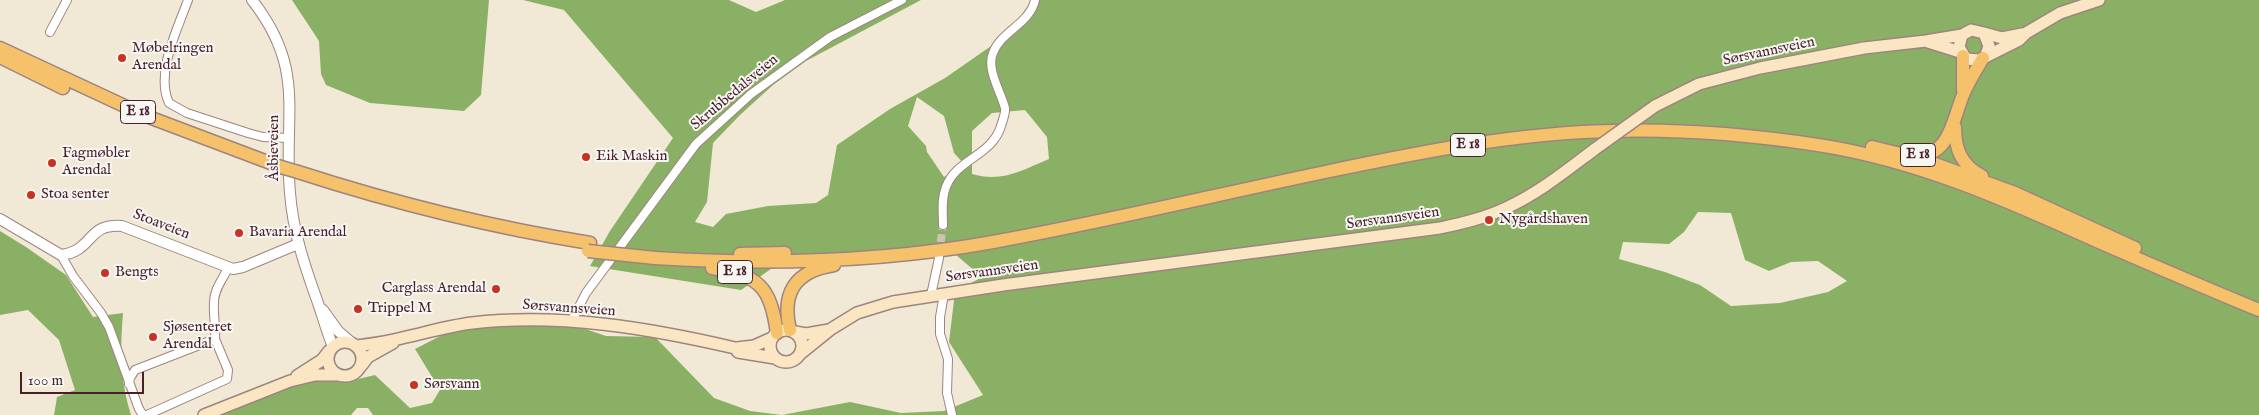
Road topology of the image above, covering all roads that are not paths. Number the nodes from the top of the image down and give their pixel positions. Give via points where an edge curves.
1 (67, 0) edge
2 (188, 0) edge
3 (252, 0) edge
4 (902, 0) edge
5 (1035, 0) edge
6 (2099, 0) edge
7 (50, 32) dead end
8 (1984, 33) junction
9 (2026, 33) junction
10 (1962, 35) junction
11 (1926, 41) junction
12 (0, 48) edge
13 (1961, 54) junction
14 (1985, 56) junction
15 (0, 58) edge
16 (1963, 95) junction
17 (1955, 123) junction
18 (289, 138) junction
19 (1865, 146) junction
20 (281, 172) junction
21 (2015, 192) junction
22 (0, 219) edge
23 (943, 225) tunnel mouth
24 (298, 244) junction
25 (656, 254) junction
26 (61, 255) junction
27 (899, 255) junction
28 (939, 258) tunnel mouth
29 (228, 268) junction
30 (944, 294) junction
31 (931, 295) junction
32 (317, 301) junction
33 (2259, 301) edge
34 (2259, 310) edge
35 (571, 322) junction
36 (830, 330) junction
37 (792, 331) junction
38 (775, 335) junction
39 (215, 338) junction
40 (401, 339) junction
41 (354, 345) junction
42 (735, 348) junction
43 (331, 349) junction
44 (800, 354) junction
45 (775, 358) junction
46 (361, 366) junction
47 (338, 375) junction
48 (290, 381) junction
49 (129, 384) junction
50 (143, 415) edge
51 (147, 415) edge
52 (204, 415) edge
53 (952, 415) edge

1 - 7 street
2 - 18 street via 168,55 165,79 169,103 187,113 248,133
3 - 18 street, Åsbieveien via 272,29 285,59 290,98
4 - 35 street, Skrubbedalsveien via 830,37 751,94 696,144 586,292
5 - 23 street via 1028,17 992,54 1005,108 1001,126 992,144 959,168 950,180 943,200
6 - 9 main road via 2060,13
8 - 9 main road via 2002,38
8 - 10 main road via 1970,30
8 - 14 main road via 1989,46
9 - 14 main road via 2019,40
10 - 11 main road, Sørsvannsveien
10 - 13 main road via 1959,43
11 - 13 main road, Sørsvannsveien
11 - 30 main road, Sørsvannsveien, bridge via 1864,48 1760,68 1699,84 1655,106 1532,195 1487,217 1448,227
12 - 20 highway, E 18 via 146,116
13 - 14 main road via 1970,60
13 - 16 highway, E 18
14 - 16 highway, E 18
15 - 20 highway, E 18 via 138,122
16 - 17 highway, E 18
17 - 19 highway, E 18 via 1946,141 1935,152 1923,155
17 - 21 highway, E 18 via 1957,151 1967,166
18 - 24 street, Åsbieveien via 290,192
19 - 21 highway, E 18 via 1921,159
19 - 25 highway, E 18 via 1710,126 1620,124 1520,130 1425,143 1005,231 921,244 850,251
20 - 25 highway, E 18, bridge via 411,214 513,238
21 - 33 highway, E 18 via 2191,274
22 - 26 street
24 - 29 street via 243,267
24 - 32 street, Åsbieveien
25 - 27 highway, E 18 via 762,262
25 - 38 highway, E 18 via 735,272 758,284 771,301
26 - 29 street, Stoaveien via 78,251 100,228 114,225
26 - 49 street via 101,313
27 - 34 highway, E 18 via 991,242 1421,152 1516,138 1612,131 1704,133 1819,145 1915,167 2007,200 2186,281
27 - 37 highway, E 18 via 820,267 807,274 790,293 786,309
28 - 31 street
29 - 39 street via 216,290
30 - 31 main road, Sørsvannsveien
30 - 53 street via 940,334 948,359 947,393
31 - 36 main road, Sørsvannsveien via 865,309
32 - 41 street, Åsbieveien via 338,331
32 - 43 street, Åsbieveien
35 - 40 main road, Sørsvannsveien via 516,320 474,323
35 - 42 main road, Sørsvannsveien via 664,332
36 - 37 main road, Sørsvannsveien via 806,334
36 - 44 main road, Sørsvannsveien
37 - 38 main road
37 - 44 main road via 802,344
38 - 42 main road, Sørsvannsveien via 754,346
38 - 45 main road via 770,348
39 - 49 street via 135,370
39 - 51 street via 228,370 227,379
40 - 41 main road, Sørsvannsveien
40 - 46 main road, Sørsvannsveien via 368,357
41 - 43 main road via 342,342
41 - 46 main road via 362,355
42 - 45 main road, Sørsvannsveien via 738,352
43 - 47 main road via 328,362
43 - 48 main road via 322,360
44 - 45 main road via 788,362
46 - 47 main road via 353,374
47 - 48 main road via 315,374
48 - 52 main road
49 - 50 street

